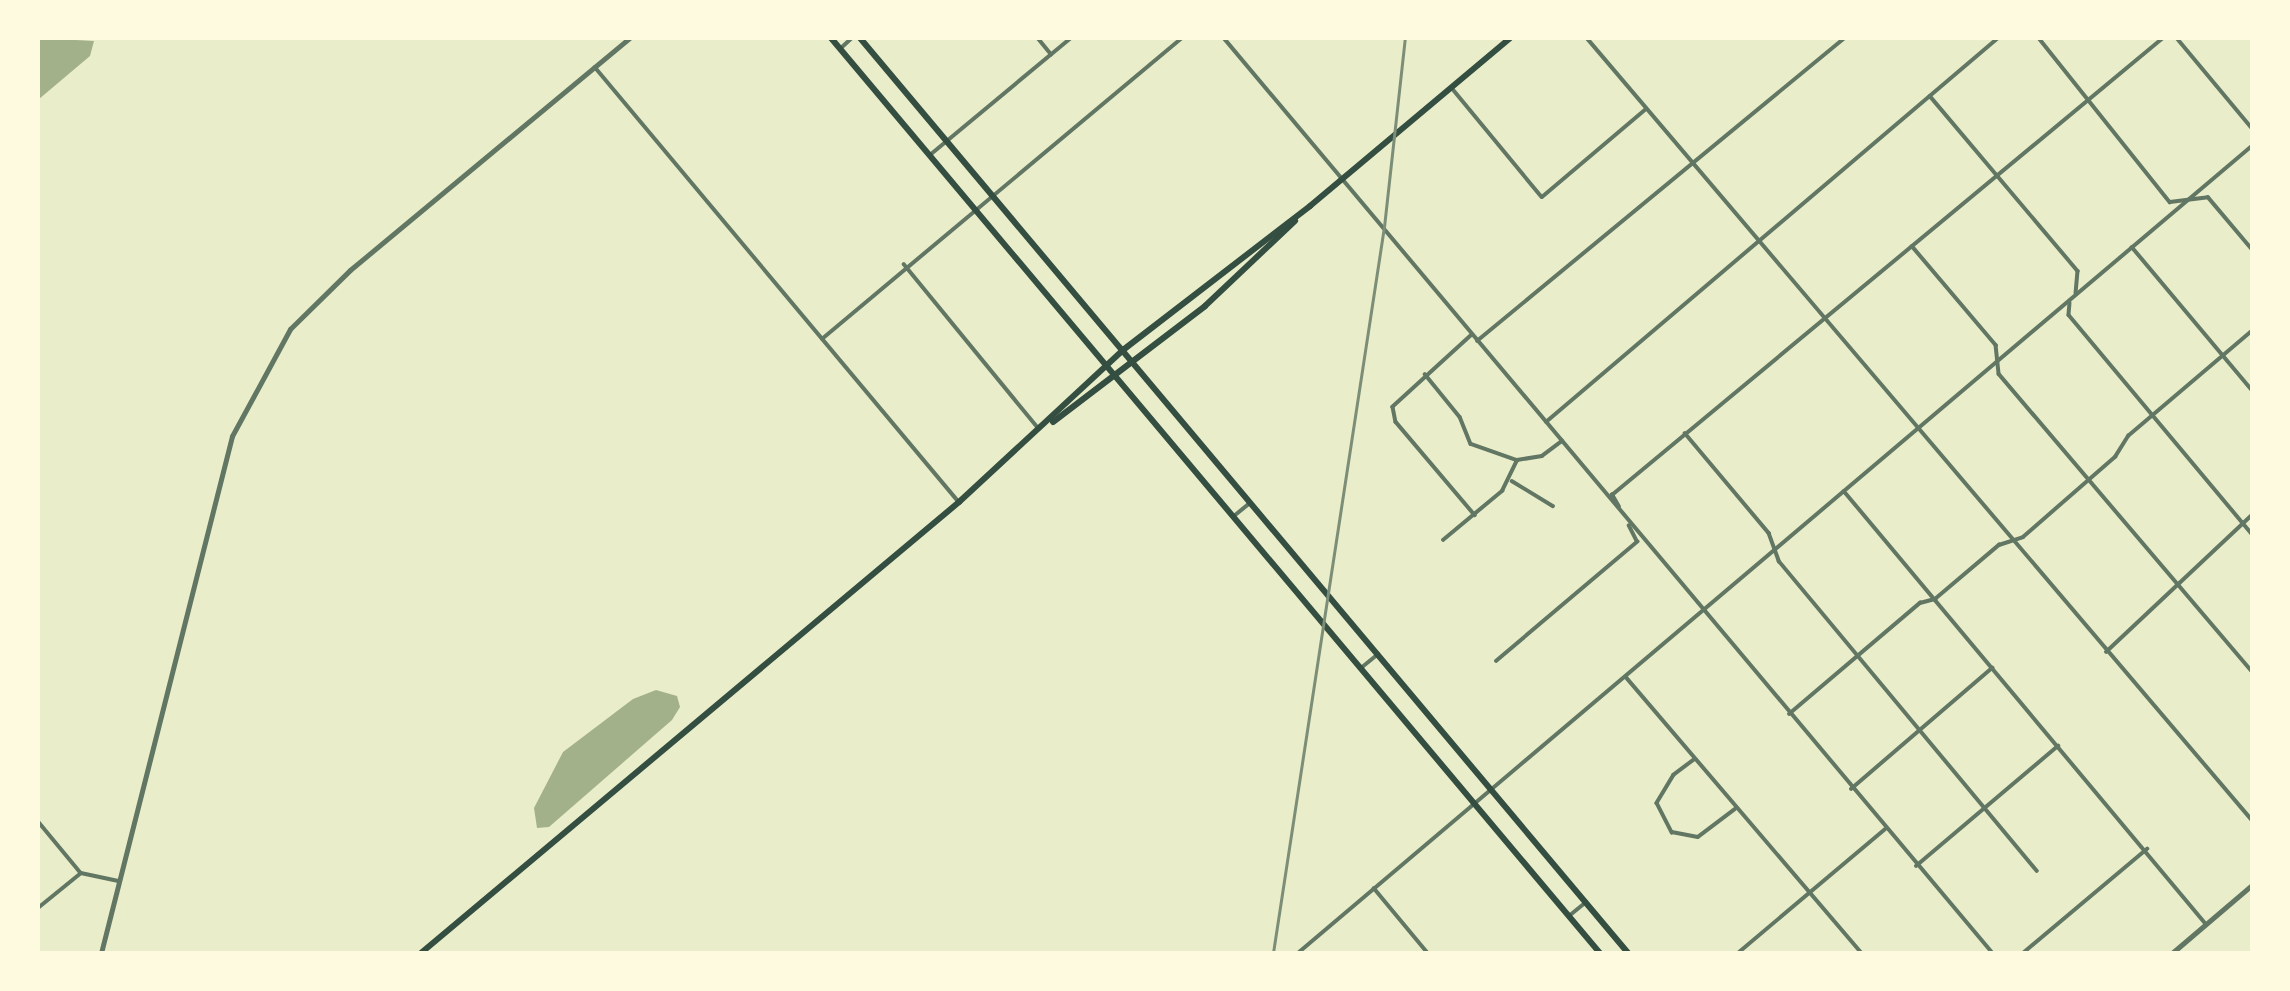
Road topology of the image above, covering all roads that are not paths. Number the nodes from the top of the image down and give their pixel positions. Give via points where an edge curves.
1 (629, 38) edge
2 (831, 38) edge
3 (852, 38) edge
4 (860, 38) edge
5 (1038, 38) edge
6 (1070, 38) edge
7 (1182, 38) edge
8 (1224, 38) edge
9 (1510, 38) edge
10 (1587, 38) edge
11 (1845, 38) edge
12 (1998, 38) edge
13 (2039, 38) edge
14 (2163, 38) edge
15 (2177, 38) edge
16 (840, 49) junction
17 (1051, 54) junction
18 (595, 67) junction
19 (1452, 87) junction
20 (1930, 96) junction
21 (2088, 98) junction
22 (1646, 109) junction
23 (2252, 128) edge
24 (947, 142) junction
25 (2252, 146) edge
26 (930, 155) junction
27 (1691, 162) junction
28 (1997, 174) junction
29 (1343, 178) junction
30 (994, 197) junction
31 (2191, 197) junction
32 (1310, 206) junction
33 (977, 211) junction
34 (1759, 244) junction
35 (1912, 246) junction
36 (2132, 247) junction
37 (2252, 249) edge
38 (904, 264) junction
39 (2074, 298) junction
40 (1824, 317) junction
41 (2252, 331) edge
42 (1472, 335) junction
43 (822, 339) junction
44 (1477, 341) junction
45 (1123, 351) junction
46 (2223, 356) junction
47 (1998, 362) junction
48 (1134, 364) junction
49 (1107, 365) junction
50 (1425, 374) junction
51 (1117, 377) junction
52 (2252, 390) edge
53 (2153, 416) junction
54 (1546, 422) junction
55 (1917, 429) junction
56 (1040, 430) junction
57 (1685, 433) junction
58 (1562, 441) junction
59 (1517, 460) junction
60 (2089, 479) junction
61 (1511, 481) junction
62 (1844, 491) junction
63 (959, 502) junction
64 (1250, 503) junction
65 (1553, 506) dead end
66 (2252, 514) edge
67 (1475, 515) junction
68 (1234, 516) junction
69 (1625, 518) junction
70 (2242, 523) junction
71 (2252, 534) edge
72 (1443, 540) dead end
73 (2014, 543) junction
74 (1774, 552) junction
75 (2180, 587) junction
76 (1935, 599) junction
77 (1703, 611) junction
78 (2106, 652) junction
79 (1378, 654) junction
80 (1857, 657) junction
81 (1496, 661) dead end
82 (1361, 668) junction
83 (1993, 668) junction
84 (2252, 671) edge
85 (1626, 677) junction
86 (1789, 714) junction
87 (1920, 731) junction
88 (2058, 746) junction
89 (1694, 760) junction
90 (1491, 789) junction
91 (1851, 789) junction
92 (1474, 803) junction
93 (1985, 808) junction
94 (1735, 809) junction
95 (2252, 820) edge
96 (38, 821) edge
97 (1885, 829) junction
98 (2147, 849) junction
99 (1916, 866) junction
100 (2037, 871) dead end
101 (81, 873) junction
102 (118, 881) junction
103 (2252, 885) edge
104 (1374, 888) junction
105 (1808, 892) junction
106 (1586, 902) junction
107 (38, 908) edge
108 (1569, 916) junction
109 (2206, 924) junction
110 (1861, 952) edge
111 (101, 953) edge
112 (421, 953) edge
113 (1298, 953) edge
114 (1428, 953) edge
115 (1600, 953) edge
116 (1628, 953) edge
117 (1738, 953) edge
118 (1993, 953) edge
119 (2023, 953) edge
120 (2172, 953) edge

1 - 18 street
2 - 16 main road
3 - 16 street
4 - 24 main road
5 - 17 street
6 - 17 street
7 - 30 street
8 - 29 street
9 - 19 main road
10 - 22 street
11 - 27 street
12 - 20 street
13 - 21 street
14 - 21 street
15 - 23 street
16 - 26 main road
17 - 24 street
18 - 43 street
18 - 102 street via 350,270 290,329 232,436
19 - 22 street via 1542,197
19 - 29 main road
20 - 28 street
20 - 34 street
21 - 28 street
21 - 31 street via 2171,202
22 - 27 street
24 - 26 street
24 - 30 main road
25 - 31 street
26 - 33 main road
27 - 34 street
27 - 44 street
28 - 35 street
28 - 39 street via 2078,271
29 - 32 main road
29 - 42 street
30 - 33 street
30 - 45 main road
31 - 36 street
31 - 37 street via 2208,197
32 - 45 main road
32 - 48 main road
33 - 38 street
33 - 49 main road
34 - 40 street
34 - 54 street
35 - 40 street
35 - 47 street via 1996,345
36 - 39 street
36 - 46 street
38 - 43 street
38 - 56 street
39 - 47 street
39 - 53 street via 2069,315
40 - 55 street
40 - 57 street
41 - 46 street
42 - 44 street
42 - 50 street
43 - 63 street
44 - 54 street
45 - 48 main road
45 - 49 main road
46 - 52 street
46 - 53 street
47 - 55 street
47 - 60 street via 1999,374
48 - 51 main road
48 - 64 main road
49 - 51 main road
49 - 56 main road
50 - 59 street via 1460,417 1471,444
50 - 67 street via 1395,400 1396,422
51 - 56 main road
51 - 68 main road
53 - 60 street
53 - 70 street
54 - 58 street
55 - 62 street
55 - 73 street
56 - 63 main road
57 - 69 street via 1612,495
57 - 74 street via 1769,533
58 - 59 street via 1542,456
58 - 69 street
59 - 61 street
60 - 73 street
60 - 75 street
61 - 65 street
61 - 67 street
62 - 74 street
62 - 76 street
63 - 112 main road
64 - 68 street
64 - 79 main road
66 - 70 street
67 - 72 street
68 - 82 main road
69 - 77 street
69 - 81 street via 1637,542
70 - 71 street
70 - 75 street
73 - 76 street via 1999,545
73 - 78 street
74 - 77 street
74 - 80 street
75 - 78 street
75 - 84 street
76 - 80 street via 1920,603
76 - 83 street
77 - 85 street
77 - 86 street
78 - 95 street
79 - 82 street
79 - 90 main road
80 - 86 street
80 - 87 street
82 - 92 main road
83 - 87 street
83 - 88 street
85 - 89 street
85 - 90 street
86 - 91 street
87 - 91 street
87 - 93 street
88 - 93 street
88 - 98 street
89 - 94 street
89 - 94 street via 1657,803 1672,832 1698,837
90 - 92 street
90 - 106 main road
91 - 97 street
92 - 104 street
92 - 108 main road
93 - 99 street
93 - 100 street
94 - 105 street
96 - 101 street
97 - 99 street
97 - 105 street
98 - 109 street
98 - 119 street
99 - 118 street
101 - 102 street
101 - 107 street
102 - 111 street
103 - 109 street
104 - 113 street
104 - 114 street
105 - 110 street
105 - 117 street
106 - 108 street
106 - 116 main road
108 - 115 main road
109 - 120 street

